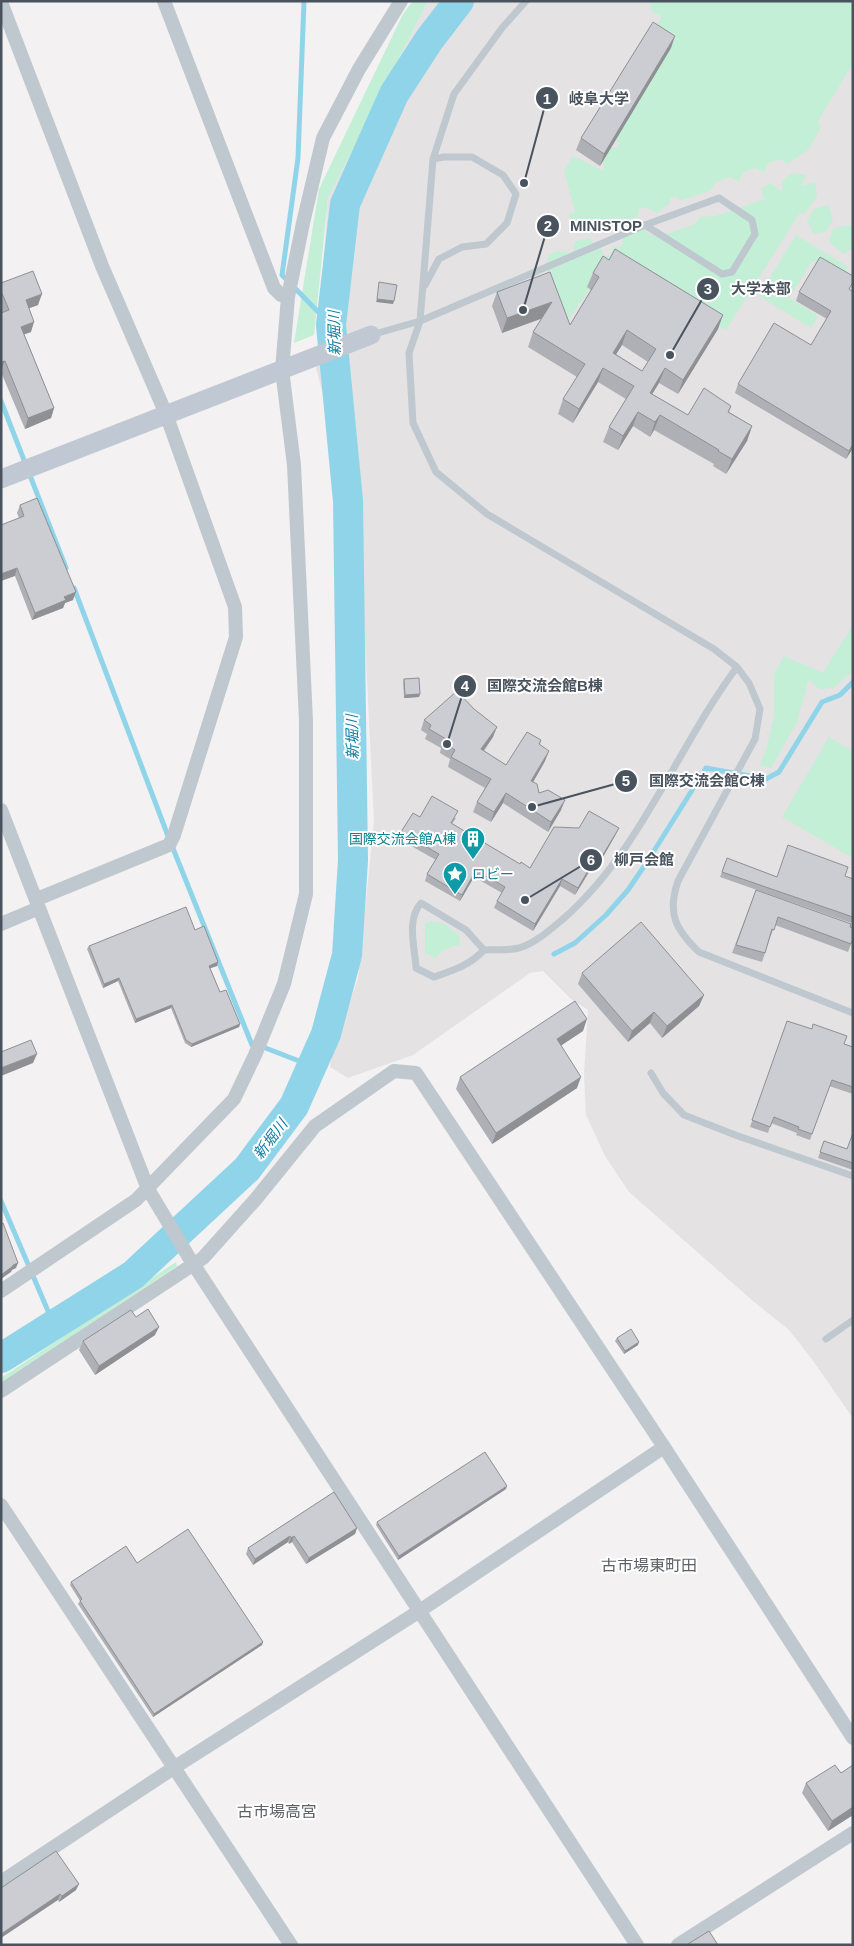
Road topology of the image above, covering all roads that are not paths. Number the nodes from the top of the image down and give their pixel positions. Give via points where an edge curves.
1 (164, 1) edge
2 (526, 1) edge
3 (1, 2) edge
4 (398, 3) edge
5 (433, 159) junction
6 (645, 225) junction
7 (423, 290) junction
8 (288, 297) junction
9 (420, 321) junction
10 (371, 335) joint
11 (287, 368) junction
12 (166, 414) junction
13 (1, 479) edge
14 (737, 667) junction
15 (1, 810) edge
16 (38, 904) junction
17 (1, 924) edge
18 (484, 950) junction
19 (853, 1013) edge
20 (652, 1074) dead end
21 (853, 1176) edge
22 (151, 1192) junction
23 (192, 1262) junction
24 (1, 1291) edge
25 (853, 1320) edge
26 (826, 1339) dead end
27 (1, 1392) edge
28 (664, 1447) junction
29 (1, 1505) edge
30 (418, 1612) junction
31 (853, 1738) edge
32 (176, 1767) junction
33 (853, 1833) edge
34 (1, 1882) edge
35 (291, 1945) edge
36 (637, 1945) edge
37 (678, 1945) edge

1 - 8 street via 274,288
2 - 5 lane via 454,94
3 - 12 street via 102,266
4 - 8 street via 323,138
5 - 7 lane
5 - 7 lane via 472,157 503,175 516,194 507,223 486,244 462,247 438,258
6 - 6 lane via 722,274 732,272 755,234 752,220 719,198
6 - 9 lane
7 - 9 lane
8 - 11 street
9 - 10 lane
9 - 14 lane via 410,353 413,422 436,472 487,514 714,649
10 - 11 street
11 - 12 street
11 - 22 street via 306,721 306,894 284,984 234,1099
12 - 13 street
12 - 16 street via 235,607 236,637 169,845
14 - 18 lane via 627,845 580,905 548,932 518,948
14 - 19 lane via 749,682 760,709 755,738 678,881 672,897 673,913 684,938 699,952
15 - 16 street
16 - 17 street
16 - 22 street
18 - 18 lane via 466,930 421,903 414,911 412,930 416,968 434,977 461,968
20 - 21 lane via 663,1093 684,1115
22 - 23 street
22 - 24 street
23 - 27 street
23 - 28 street via 203,1258 316,1126 394,1071 416,1073
23 - 30 street
25 - 26 lane
28 - 30 street
28 - 31 street
29 - 32 street
30 - 32 street
30 - 36 street
32 - 34 street
32 - 35 street
33 - 37 street

